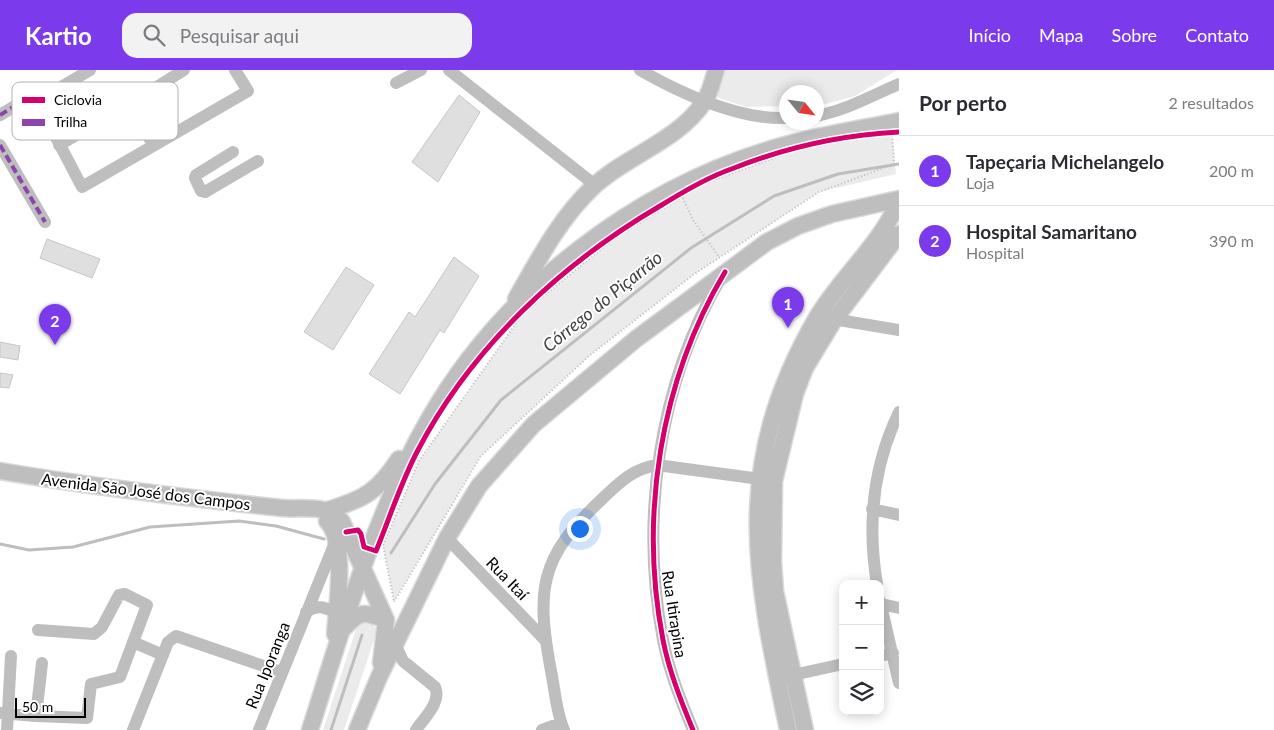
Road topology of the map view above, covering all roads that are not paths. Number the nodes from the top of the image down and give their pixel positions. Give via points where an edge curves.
1 (90, 70) edge
2 (184, 70) edge
3 (235, 70) edge
4 (407, 70) edge
5 (421, 70) edge
6 (449, 70) edge
7 (640, 70) edge
8 (716, 70) edge
9 (70, 82) edge
10 (164, 82) edge
11 (899, 84) edge
12 (705, 100) junction
13 (12, 108) edge
14 (824, 114) edge
15 (0, 115) edge
16 (779, 118) edge
17 (898, 124) edge
18 (178, 131) edge
19 (56, 140) edge
20 (68, 140) edge
21 (150, 140) edge
22 (161, 140) edge
23 (153, 144) junction
24 (0, 145) edge
25 (59, 145) junction
26 (233, 152) dead end
27 (258, 161) dead end
28 (595, 185) junction
29 (899, 200) edge
30 (45, 222) dead end
31 (899, 234) edge
32 (899, 240) edge
33 (886, 251) junction
34 (722, 264) junction
35 (506, 316) junction
36 (818, 316) junction
37 (834, 320) junction
38 (899, 330) edge
39 (898, 416) edge
40 (429, 419) junction
41 (657, 465) junction
42 (0, 471) edge
43 (760, 479) junction
44 (292, 509) junction
45 (872, 509) junction
46 (328, 510) junction
47 (899, 515) edge
48 (447, 538) junction
49 (337, 539) junction
50 (363, 570) junction
51 (876, 580) edge
52 (884, 604) edge
53 (899, 608) edge
54 (306, 612) junction
55 (336, 613) junction
56 (386, 620) junction
57 (884, 625) edge
58 (344, 628) junction
59 (38, 630) dead end
60 (546, 641) junction
61 (133, 642) junction
62 (395, 644) junction
63 (887, 654) edge
64 (163, 655) junction
65 (10, 656) dead end
66 (403, 661) junction
67 (42, 663) dead end
68 (839, 665) edge
69 (382, 671) junction
70 (280, 672) junction
71 (328, 676) junction
72 (785, 677) junction
73 (899, 683) edge
74 (4, 713) edge
75 (36, 716) junction
76 (562, 726) edge
77 (7, 730) edge
78 (133, 730) edge
79 (259, 730) edge
80 (310, 730) edge
81 (357, 730) edge
82 (416, 730) edge
83 (542, 730) edge
84 (693, 730) edge
85 (788, 730) edge
86 (805, 730) edge

1 - 9 street
2 - 10 street
3 - 18 street via 248,91
4 - 5 street via 396,83
6 - 28 street
7 - 12 street
8 - 12 main road
11 - 14 street via 865,101
12 - 16 street via 767,119
12 - 28 main road via 678,130
13 - 15 street
17 - 35 main road via 777,147 682,185 619,222 559,266
19 - 25 street
20 - 25 street
21 - 23 street
22 - 23 street
23 - 25 street via 82,187
24 - 30 street
26 - 27 street via 196,175 201,191 205,192
28 - 35 main road via 575,204
29 - 34 main road via 832,214 798,226
29 - 36 main road via 885,225
31 - 33 main road
32 - 33 main road
33 - 37 main road
34 - 41 street, Rua Itirapina via 686,354
34 - 48 main road via 534,424 479,486
35 - 40 main road via 465,364
36 - 37 street
36 - 43 main road via 780,393 769,426
37 - 38 street
37 - 72 main road via 808,361 794,394 774,481 773,568
39 - 45 street via 883,453
40 - 46 main road, Avenida São José dos Campos via 374,491 354,503
40 - 50 main road via 403,469
41 - 43 street
41 - 60 street via 640,467 625,476 586,514 550,563 543,594
41 - 84 street, Rua Itirapina via 653,536 658,608 675,686
42 - 44 main road, Avenida São José dos Campos via 150,494
43 - 72 main road via 756,522 761,594
44 - 46 main road, Avenida São José dos Campos
44 - 49 main road, Avenida São José dos Campos via 324,519
45 - 47 street
45 - 51 street
46 - 50 main road via 342,522
48 - 60 street, Rua Itaí
48 - 62 main road
49 - 54 street, Rua Iporanga
49 - 55 main road
50 - 56 main road
50 - 58 main road
52 - 53 street
54 - 55 street, Rua Iporanga via 321,606
54 - 70 street, Rua Iporanga
55 - 71 main road
56 - 58 main road via 363,613 355,616
56 - 69 main road
57 - 63 street
58 - 71 main road
59 - 61 street via 94,634 100,631 117,597 122,594 147,605
60 - 76 street
61 - 64 street
61 - 75 street via 120,676 91,684 85,719
62 - 66 street
62 - 69 main road
63 - 73 street
64 - 70 street via 172,637 183,636
64 - 78 street
65 - 74 street
66 - 69 street
66 - 82 street via 438,693
67 - 75 street
68 - 72 street
69 - 81 main road
70 - 79 street, Rua Iporanga
71 - 80 main road
72 - 85 main road
72 - 86 main road
74 - 75 street
74 - 77 street
76 - 83 street

